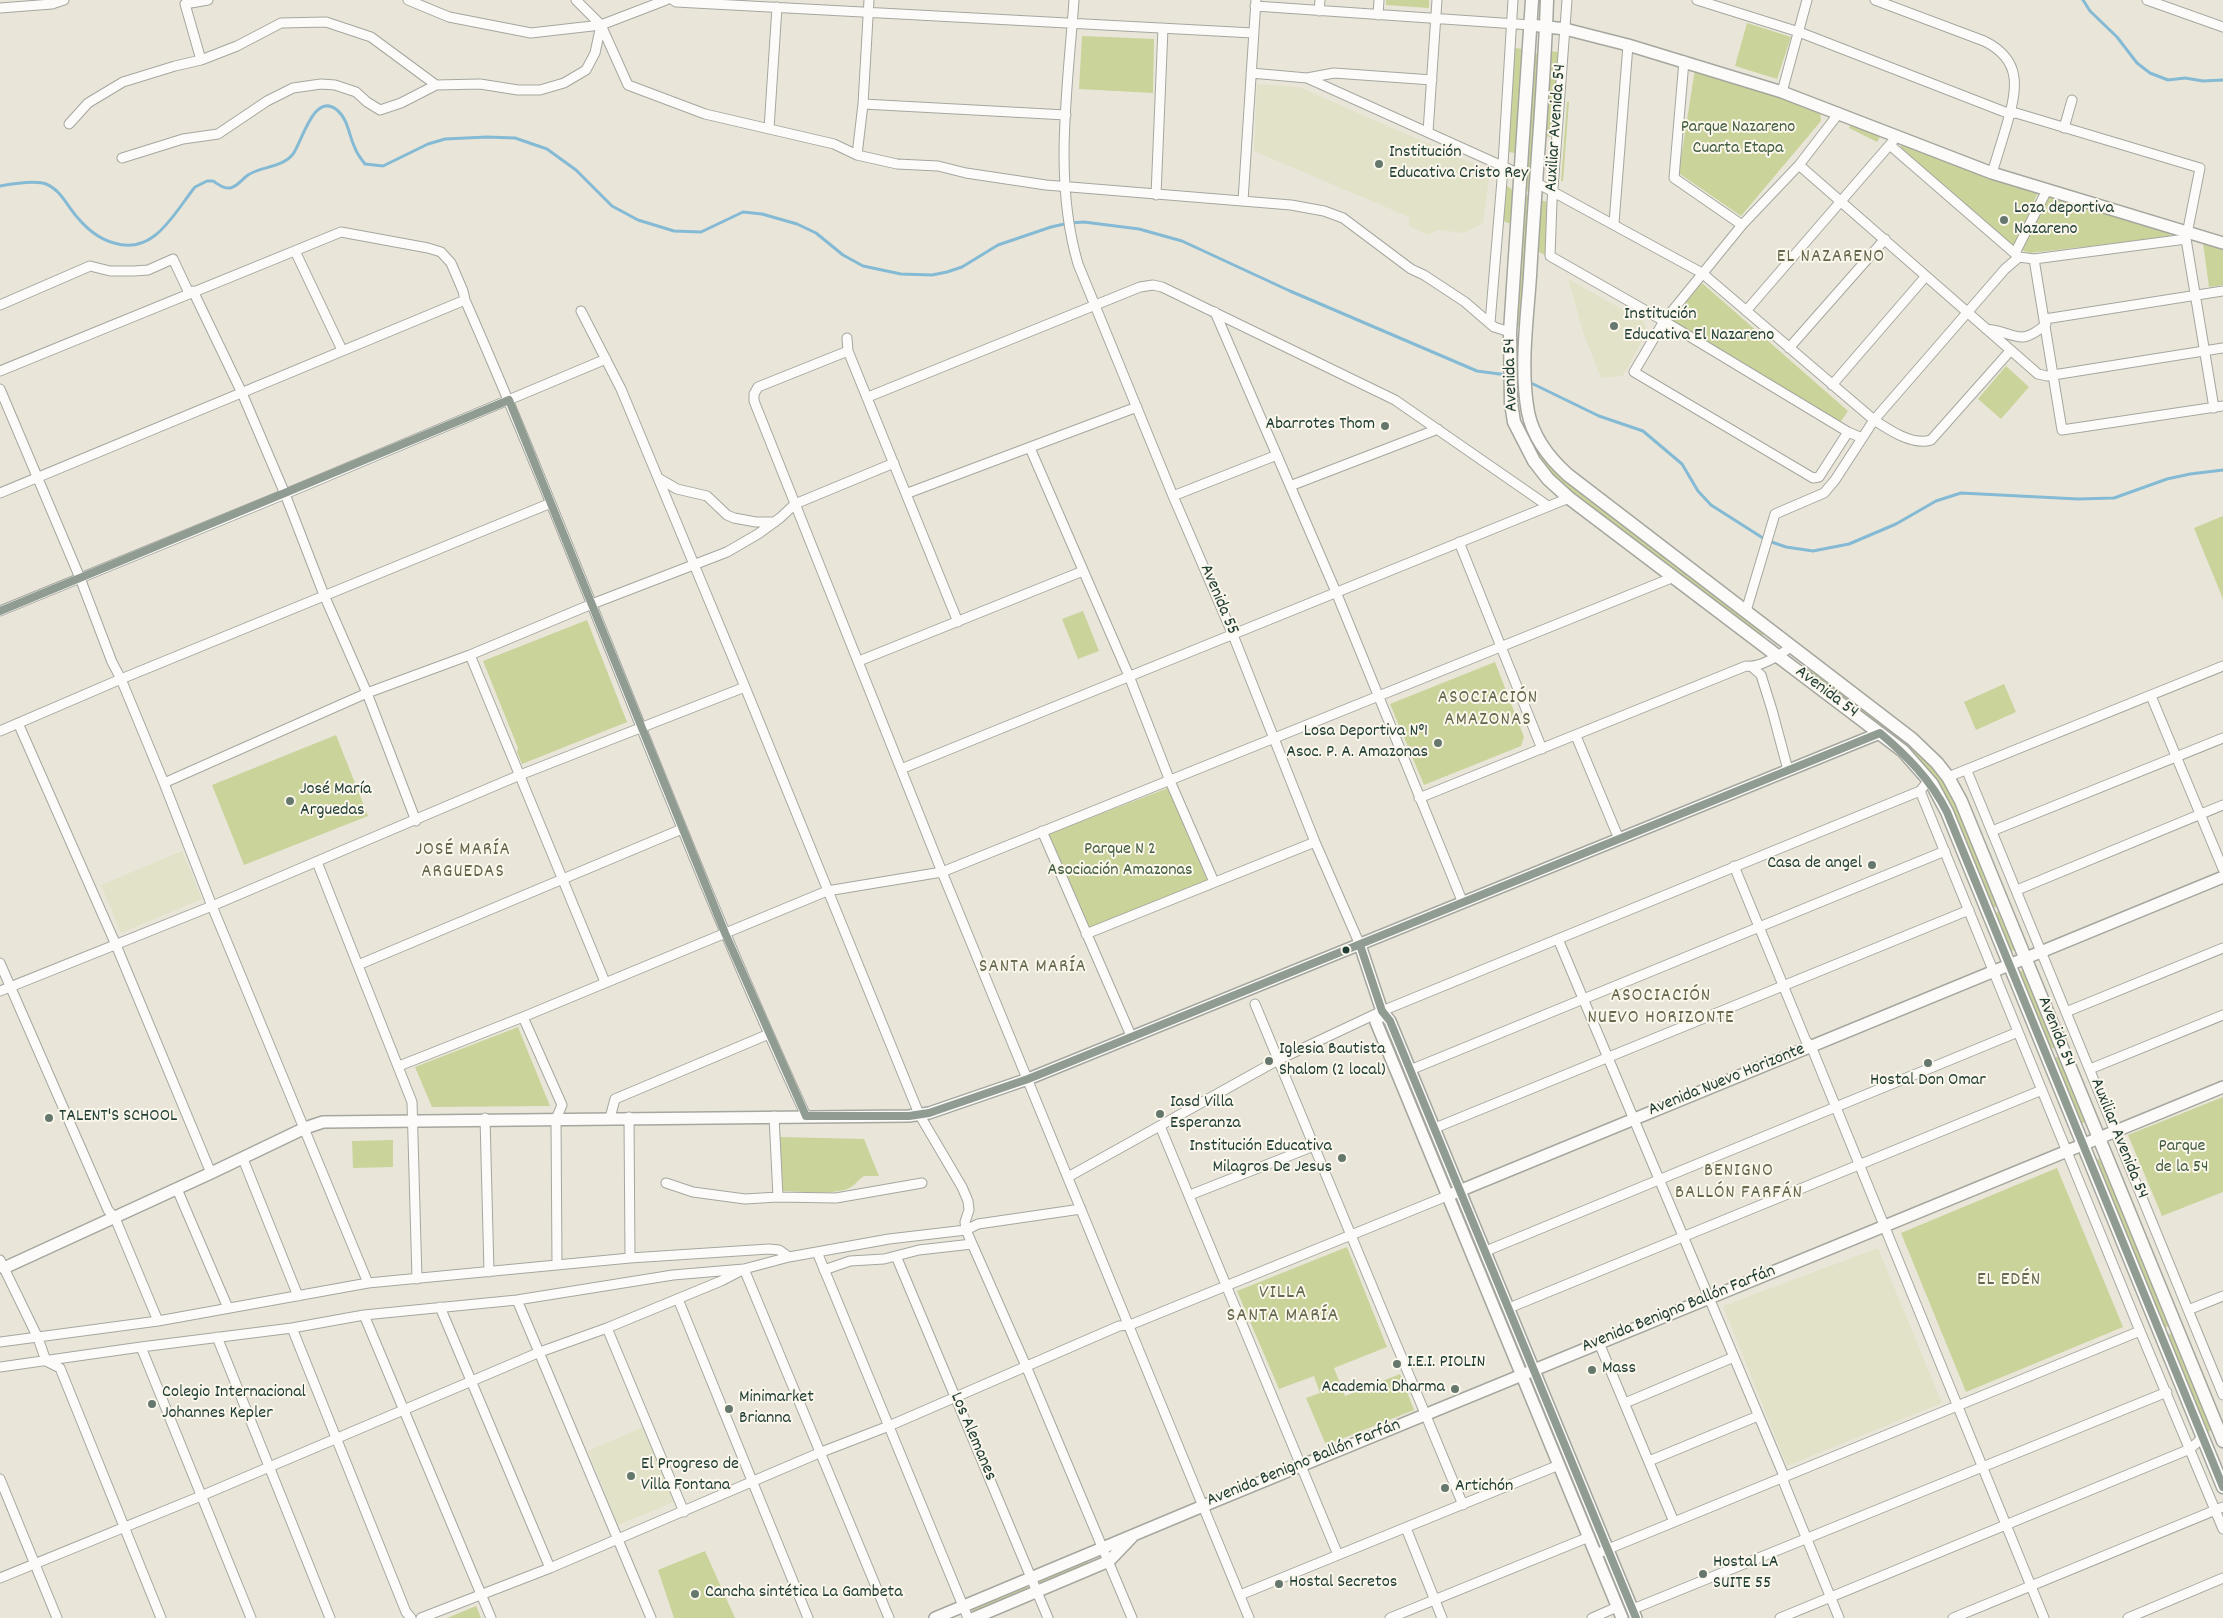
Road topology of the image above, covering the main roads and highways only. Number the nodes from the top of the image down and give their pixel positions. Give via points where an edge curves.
1 (1532, 0) edge
2 (1547, 0) edge
3 (2223, 1442) edge
4 (2223, 1487) edge

1 - 4 main road, Avenida 54 via 1510,332 1511,403 1522,441 1541,471 1569,498 1880,733 1929,780 1947,812
2 - 3 main road, Avenida 54 via 1525,377 1529,413 1538,438 1568,475 1912,739 1948,777 1961,801

